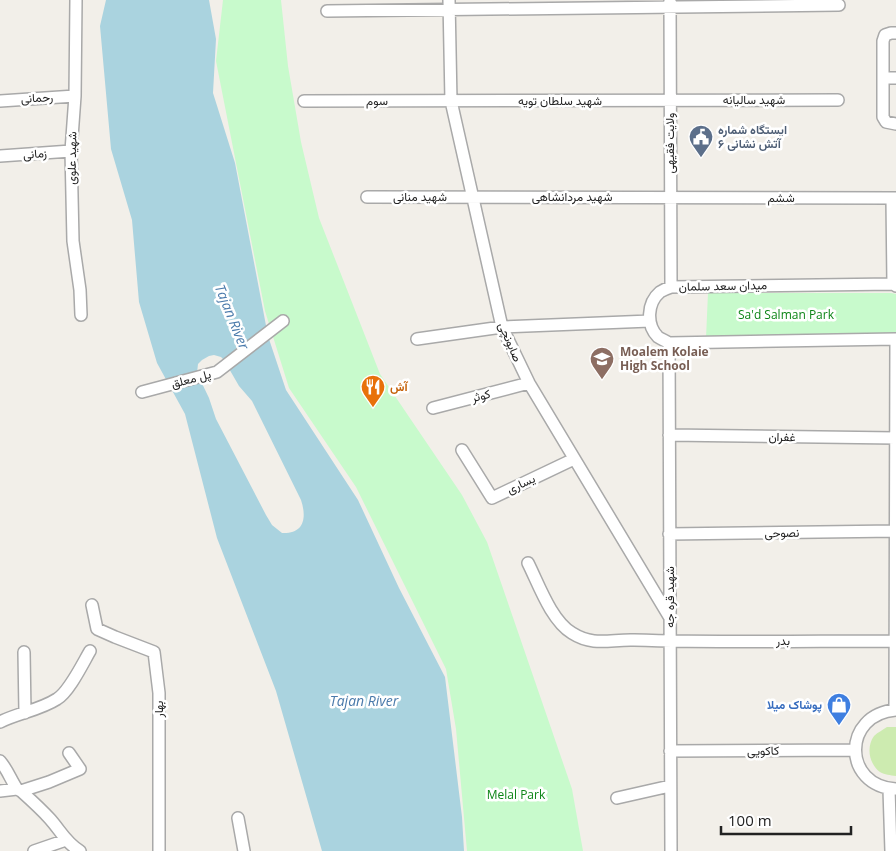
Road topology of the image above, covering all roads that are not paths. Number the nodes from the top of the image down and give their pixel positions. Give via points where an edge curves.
1 (76, 0) edge
2 (670, 4) edge
3 (449, 5) edge
4 (839, 5) dead end
5 (327, 11) dead end
6 (891, 34) edge
7 (883, 78) junction
8 (896, 78) edge
9 (75, 96) junction
10 (670, 100) junction
11 (838, 100) dead end
12 (0, 101) edge
13 (451, 101) junction
14 (304, 102) dead end
15 (891, 123) edge
16 (71, 151) junction
17 (0, 156) edge
18 (367, 197) dead end
19 (473, 197) junction
20 (671, 197) junction
21 (894, 198) edge
22 (894, 285) edge
23 (671, 287) junction
24 (81, 315) dead end
25 (283, 321) dead end
26 (650, 321) junction
27 (502, 326) junction
28 (417, 339) dead end
29 (896, 339) edge
30 (669, 343) junction
31 (529, 383) junction
32 (142, 392) dead end
33 (433, 408) dead end
34 (669, 435) junction
35 (896, 438) edge
36 (462, 450) dead end
37 (574, 459) junction
38 (896, 531) edge
39 (669, 534) junction
40 (528, 563) dead end
41 (92, 605) dead end
42 (670, 618) junction
43 (896, 641) edge
44 (670, 642) junction
45 (90, 651) dead end
46 (24, 652) dead end
47 (896, 710) edge
48 (25, 713) junction
49 (0, 722) edge
50 (855, 750) junction
51 (670, 752) junction
52 (69, 753) dead end
53 (0, 761) edge
54 (670, 786) junction
55 (893, 789) edge
56 (19, 790) junction
57 (0, 791) edge
58 (617, 798) dead end
59 (238, 818) dead end
60 (67, 844) edge
61 (34, 851) edge
62 (80, 851) edge
63 (159, 851) edge
64 (244, 851) edge
65 (671, 851) edge
66 (891, 851) edge

1 - 9 street, شهید علوی
2 - 3 street
2 - 4 street
2 - 10 street, ولایت فقیهی
3 - 5 street
3 - 13 street, صابونچی
6 - 7 street via 883,41
7 - 8 street
7 - 15 street via 883,117
9 - 12 street, رحمانی
9 - 16 street, شهید علوی
10 - 11 street, شهید سالیانه
10 - 13 street, شهید سلطان تویه
10 - 20 street, ولایت فقیهی
13 - 14 street, سوم
13 - 19 street, صابونچی
16 - 17 street, زمانی
16 - 24 street, شهید علوی via 72,241
18 - 19 street, شهید منانی
19 - 20 street, شهید مردانشاهی
19 - 27 street, صابونچی
20 - 21 street, ششم
20 - 23 street, ولایت فقیهی
21 - 22 street
22 - 23 street, میدان سعد سلمان
23 - 26 street, میدان سعد سلمان via 660,292 652,302
25 - 32 street, پل معلق via 217,372
26 - 27 street
26 - 30 street via 658,337
27 - 28 street
27 - 31 street, صابونچی
29 - 30 street
29 - 35 street
30 - 34 street, شهید قره جه
31 - 33 street, کوثر
31 - 37 street, صابونچی
34 - 35 street, غفران
34 - 39 street, شهید قره جه
35 - 38 street
36 - 37 street, یساری via 492,498
37 - 42 street, صابونچی
38 - 39 street, نصوحی
38 - 43 street
39 - 42 street, شهید قره جه
40 - 44 street, بدر via 554,616 575,635 594,641
41 - 63 street, بهار via 97,629 154,652 159,694
42 - 44 street, شهید قره جه
43 - 44 street, بدر
43 - 47 street
44 - 51 street, شهید قره جه
45 - 48 street via 66,691
46 - 48 street
47 - 50 street via 875,715 867,722 856,739
48 - 49 street
50 - 51 street, کاکویی
50 - 55 street via 860,770 867,778 884,788
51 - 54 street, شهید قره جه
52 - 56 street via 80,770
53 - 56 street
54 - 58 street
54 - 65 street, شهید قره جه
55 - 66 street
56 - 57 street
56 - 60 street via 51,820
59 - 64 street
60 - 61 street
60 - 62 street

